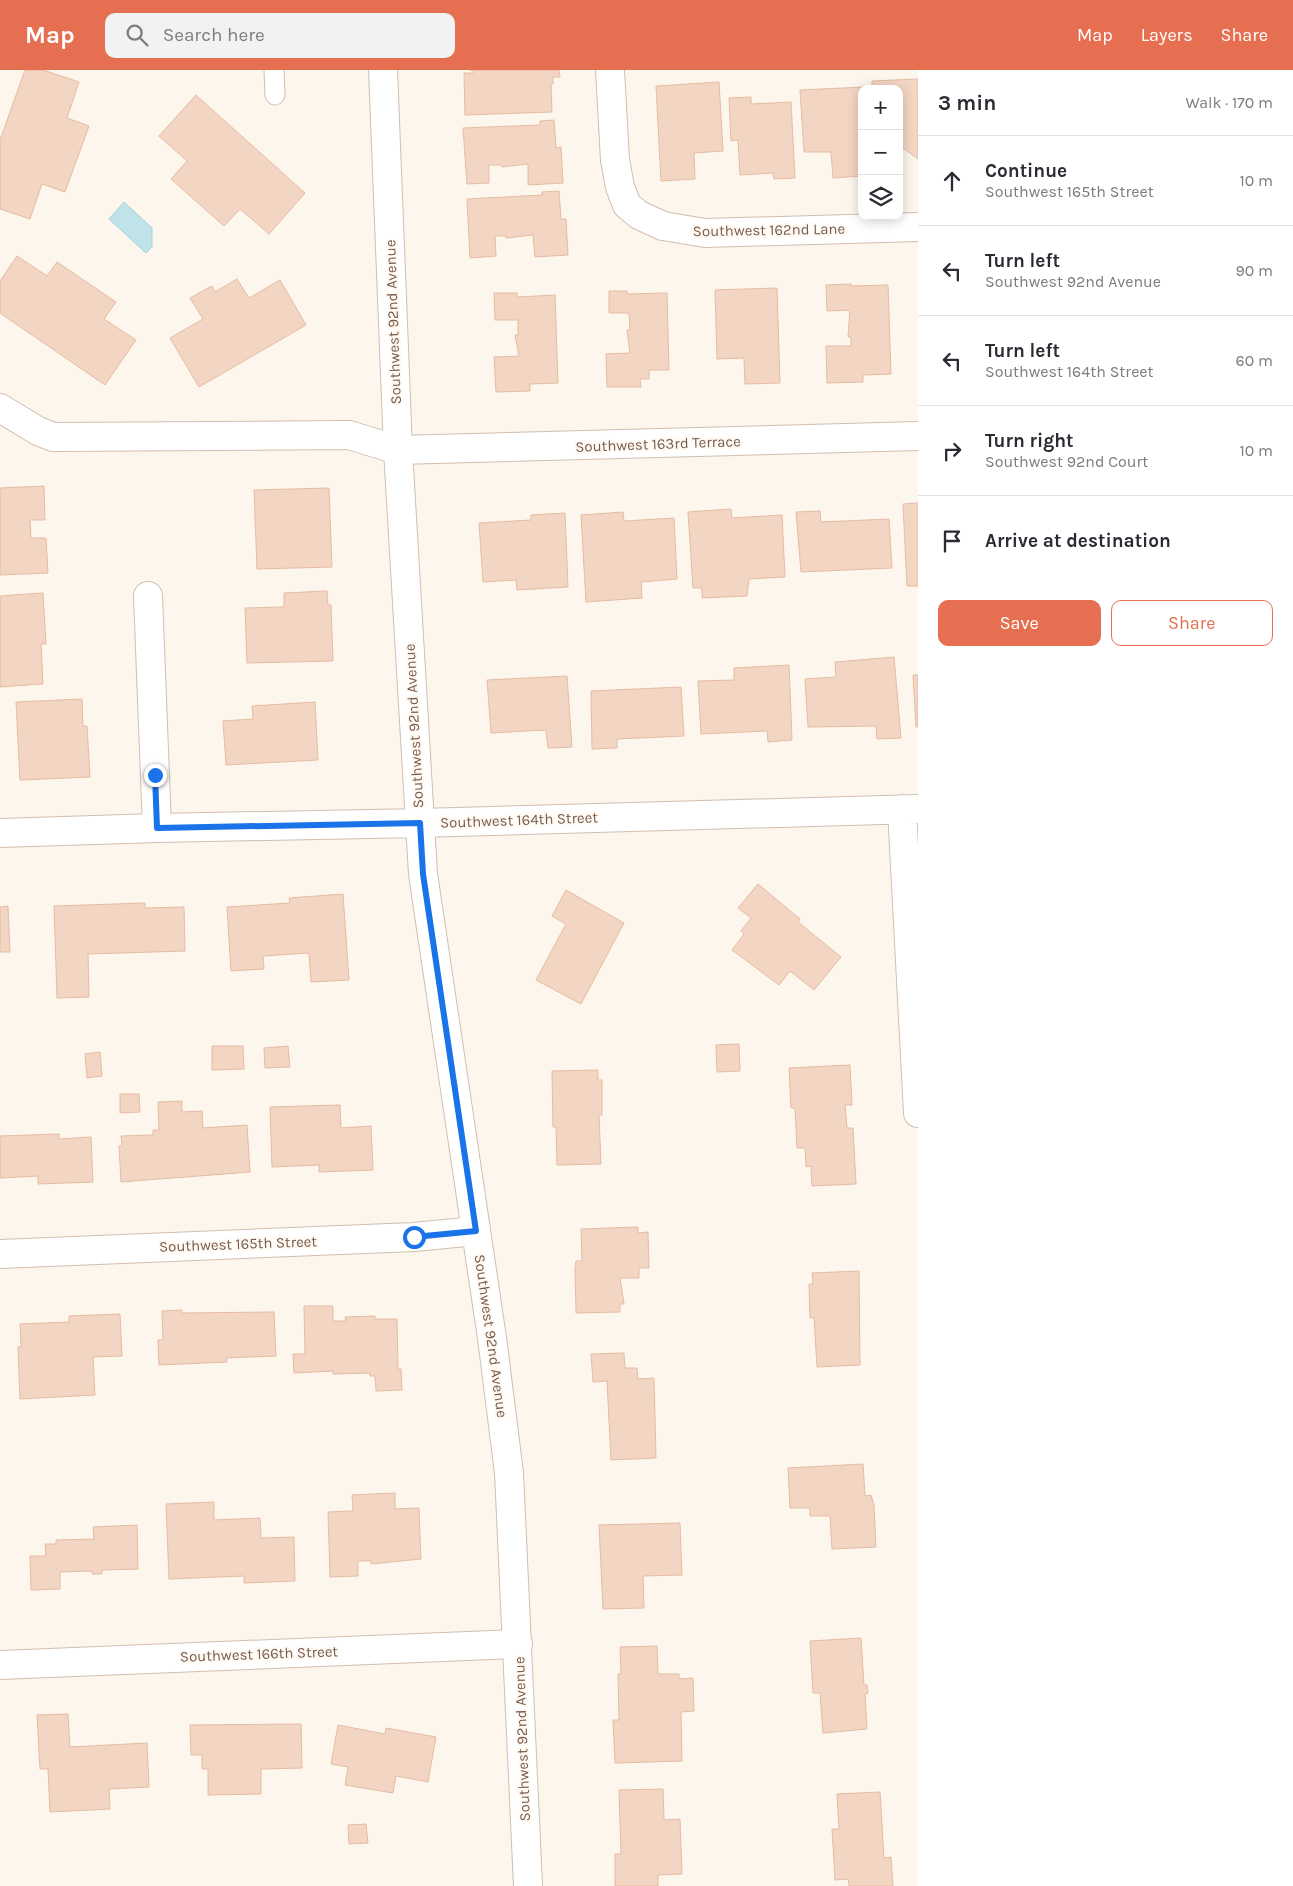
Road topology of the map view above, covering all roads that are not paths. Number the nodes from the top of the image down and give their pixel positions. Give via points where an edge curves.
1 (274, 70) edge
2 (383, 70) edge
3 (610, 70) edge
4 (275, 95) dead end
5 (918, 227) edge
6 (0, 408) edge
7 (918, 436) edge
8 (398, 450) junction
9 (148, 596) dead end
10 (910, 809) edge
11 (420, 823) junction
12 (157, 828) junction
13 (0, 834) edge
14 (918, 1113) edge
15 (476, 1231) junction
16 (0, 1254) edge
17 (518, 1644) junction
18 (0, 1665) edge
19 (528, 1886) edge

1 - 4 lane
2 - 8 street, Southwest 92nd Avenue
3 - 5 street, Southwest 162nd Lane via 615,160 620,187 628,205 639,215 663,226 705,233
6 - 8 street, Southwest 163rd Terrace via 52,437 349,435
7 - 8 street, Southwest 163rd Terrace
8 - 11 street, Southwest 92nd Avenue
9 - 12 street
10 - 11 street, Southwest 164th Street
10 - 14 street
11 - 12 street, Southwest 164th Street
11 - 15 street, Southwest 92nd Avenue via 423,874
12 - 13 street, Southwest 164th Street
15 - 16 street, Southwest 165th Street via 414,1237
15 - 17 street, Southwest 92nd Avenue via 509,1473
17 - 18 street, Southwest 166th Street
17 - 19 street, Southwest 92nd Avenue

